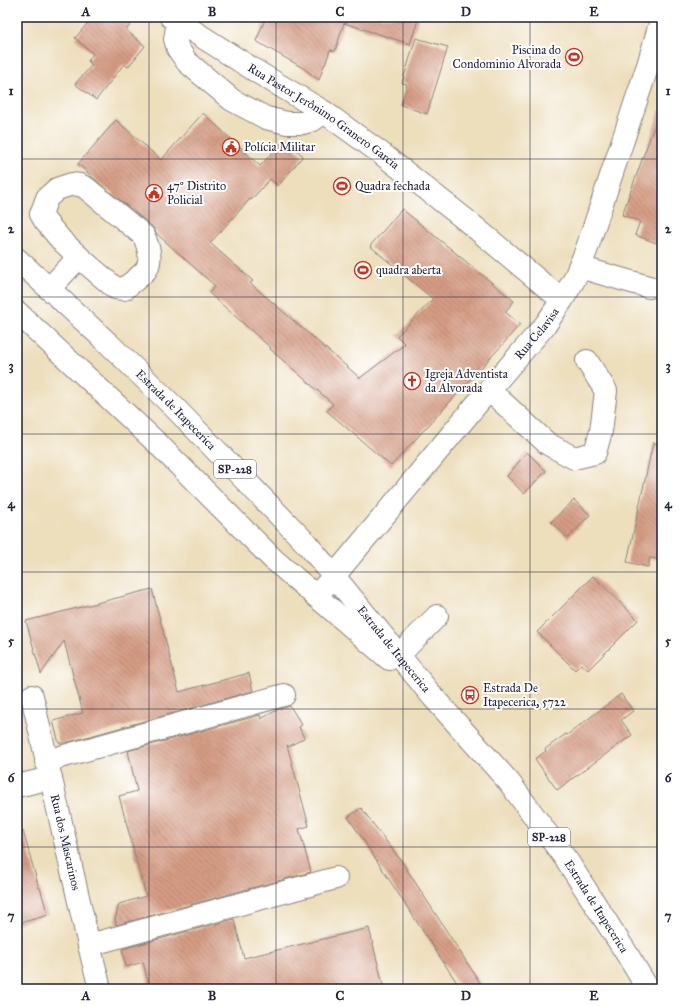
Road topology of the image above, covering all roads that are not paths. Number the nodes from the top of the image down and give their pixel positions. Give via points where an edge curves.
1 (662, 17) edge
2 (175, 20) edge
3 (324, 112) junction
4 (79, 256) junction
5 (17, 259) edge
6 (579, 267) junction
7 (649, 287) dead end
8 (50, 289) junction
9 (562, 300) junction
10 (17, 312) edge
11 (587, 361) dead end
12 (489, 390) junction
13 (334, 576) junction
14 (316, 596) junction
15 (438, 616) dead end
16 (399, 655) junction
17 (284, 695) dead end
18 (32, 696) dead end
19 (433, 697) junction
20 (48, 769) junction
21 (17, 786) edge
22 (336, 878) dead end
23 (89, 945) junction
24 (100, 989) edge
25 (648, 989) edge

1 - 6 street, Rua Celavisa via 629,123
2 - 3 street, Rua Pastor Jerônimo Granero Garcia
2 - 3 street via 175,39 187,62 232,100 266,118 287,123 303,123
3 - 9 street, Rua Pastor Jerônimo Granero Garcia via 466,220
4 - 4 street via 115,288 124,289 146,269 150,258 144,236 86,188 72,184 57,189 47,198 41,214 61,240
4 - 8 street
5 - 8 street, Estrada de Itapecerica / SP-228
6 - 7 street
6 - 9 street, Rua Celavisa
8 - 13 street, Estrada de Itapecerica / SP-228 via 175,408 306,543
9 - 12 street, Rua Celavisa via 546,324
10 - 14 street, Estrada de Itapecerica / SP-228 via 157,444 273,559
11 - 12 street via 606,391 601,431 595,452 574,458 548,444
12 - 13 street, Rua Celavisa
13 - 14 street, Rua Celavisa
13 - 16 street, Estrada de Itapecerica / SP-228
14 - 19 street, Estrada de Itapecerica / SP-228
15 - 16 street
16 - 19 street, Estrada de Itapecerica / SP-228
17 - 20 street
18 - 20 street, Rua dos Mascarinos
19 - 25 street, Estrada de Itapecerica / SP-228 via 509,782 568,862
20 - 21 street
20 - 23 street, Rua dos Mascarinos
22 - 23 street
23 - 24 street, Rua dos Mascarinos

